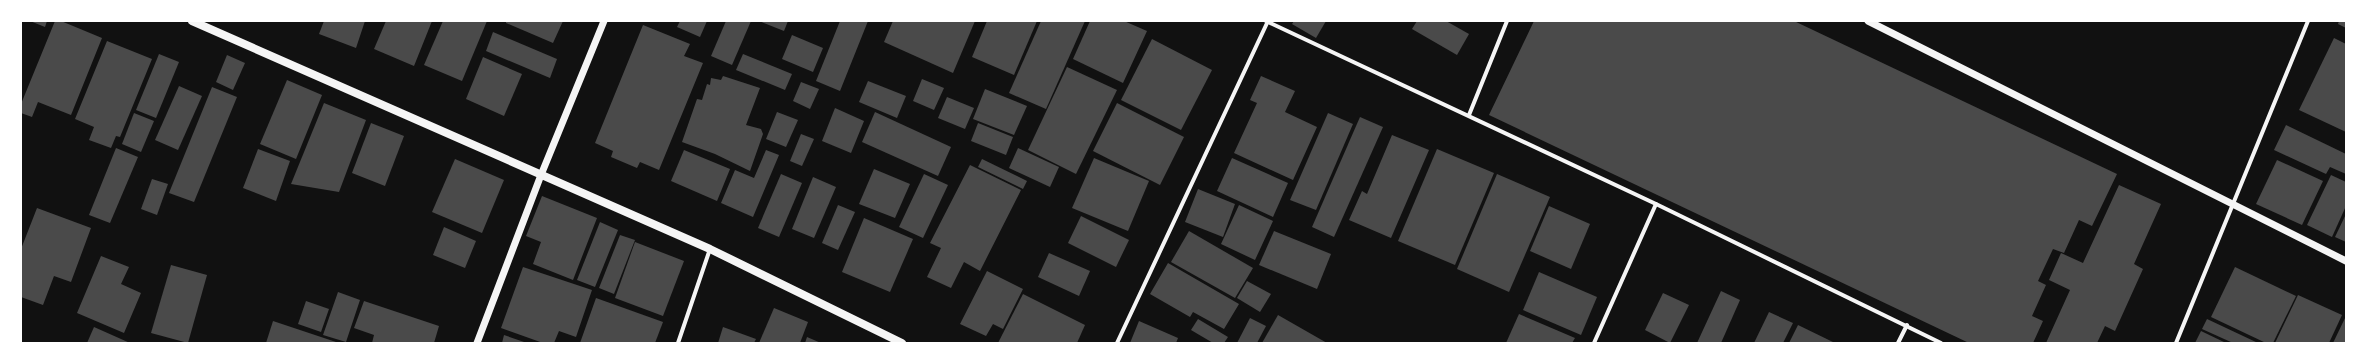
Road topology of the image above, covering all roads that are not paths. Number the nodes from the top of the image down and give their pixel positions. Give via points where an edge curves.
1 (192, 21) edge
2 (604, 21) edge
3 (1267, 21) edge
4 (1507, 21) edge
5 (1868, 21) edge
6 (2308, 21) edge
7 (1469, 115) junction
8 (541, 176) junction
9 (1656, 204) junction
10 (2231, 205) junction
11 (710, 249) junction
12 (2346, 261) edge
13 (1907, 325) junction
14 (477, 343) edge
15 (678, 343) edge
16 (902, 343) edge
17 (1117, 343) edge
18 (1594, 343) edge
19 (1898, 343) edge
20 (1941, 343) edge
21 (2176, 343) edge

1 - 8 main road
2 - 8 street
3 - 7 street
3 - 17 street
4 - 7 street
5 - 10 street
6 - 10 street
7 - 9 street
8 - 11 main road
8 - 14 street
9 - 13 street
9 - 18 street
10 - 12 street
10 - 21 street
11 - 15 street
11 - 16 main road
13 - 19 street
13 - 20 street

